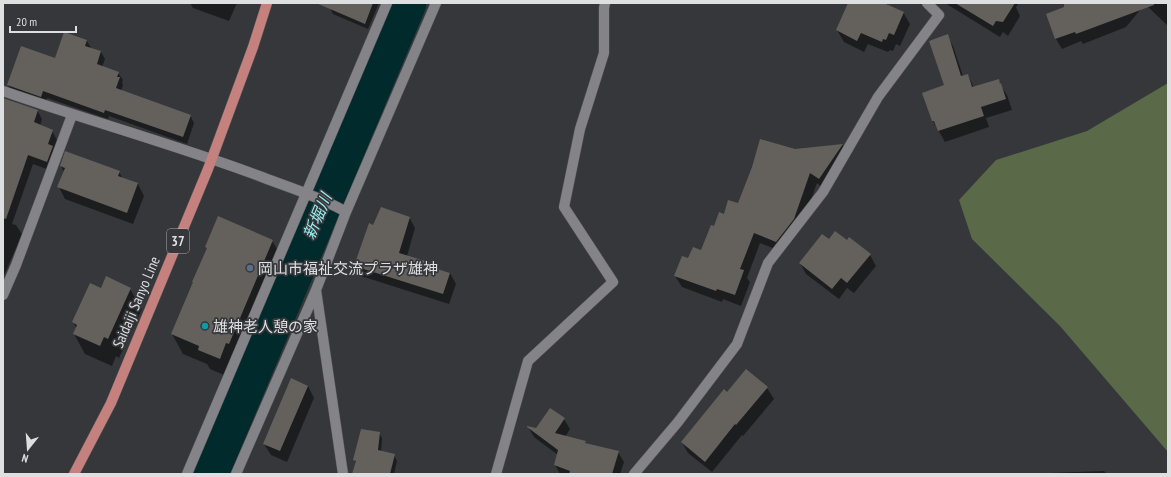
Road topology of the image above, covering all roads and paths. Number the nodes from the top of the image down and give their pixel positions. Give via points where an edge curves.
1 (267, 3) edge
2 (387, 3) edge
3 (436, 3) edge
4 (606, 3) edge
5 (927, 3) edge
6 (3, 91) edge
7 (72, 114) junction
8 (212, 158) junction
9 (309, 195) junction
10 (343, 210) junction
11 (316, 290) junction
12 (3, 295) edge
13 (74, 474) edge
14 (187, 474) edge
15 (236, 474) edge
16 (343, 474) edge
17 (496, 474) edge
18 (634, 474) edge

1 - 8 main road, Saidaiji Sanyo Line / 37
2 - 9 street
3 - 10 street
4 - 17 street via 604,54 580,129 564,207 613,282 528,361
5 - 18 street via 939,15 878,97 823,192 768,263 737,344 678,422
6 - 7 street
7 - 8 street
7 - 12 street
8 - 9 street
8 - 13 main road, Saidaiji Sanyo Line / 37 via 111,403
9 - 10 street
9 - 14 street
10 - 11 street
11 - 15 street
11 - 16 street

